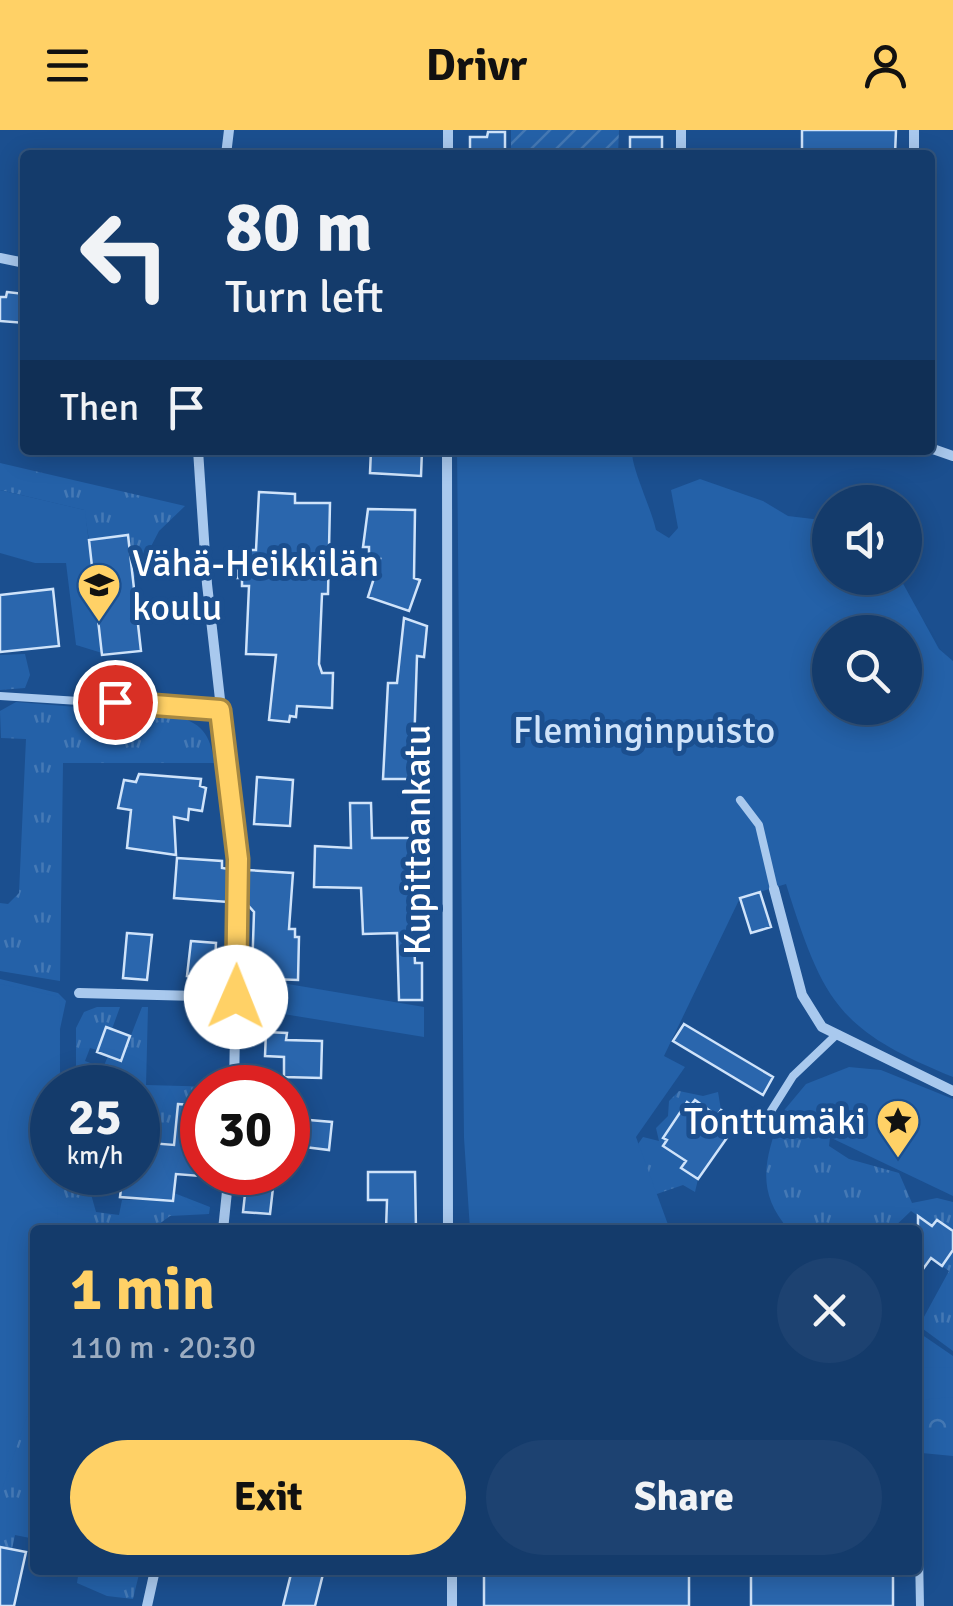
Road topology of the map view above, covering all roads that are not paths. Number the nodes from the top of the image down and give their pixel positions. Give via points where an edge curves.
1 (198, 455) edge
2 (447, 455) edge
3 (0, 696) edge
4 (220, 710) junction
5 (740, 800) dead end
6 (774, 889) joint
7 (79, 993) dead end
8 (236, 997) junction
9 (835, 1036) junction
10 (235, 1065) edge
11 (953, 1091) edge
12 (771, 1111) dead end
13 (227, 1195) edge
14 (224, 1225) edge
15 (448, 1225) edge
16 (153, 1575) edge
17 (452, 1575) edge
18 (919, 1575) edge
19 (147, 1606) edge
20 (452, 1606) edge
21 (920, 1606) edge

1 - 4 street
2 - 15 street, Kupittaankatu
3 - 4 lane
4 - 8 street via 238,859
5 - 6 lane via 760,825
6 - 9 street via 808,1010
7 - 8 street
8 - 10 street
9 - 11 street
9 - 12 lane via 793,1076
13 - 14 street
16 - 19 street
17 - 20 street
18 - 21 lane

